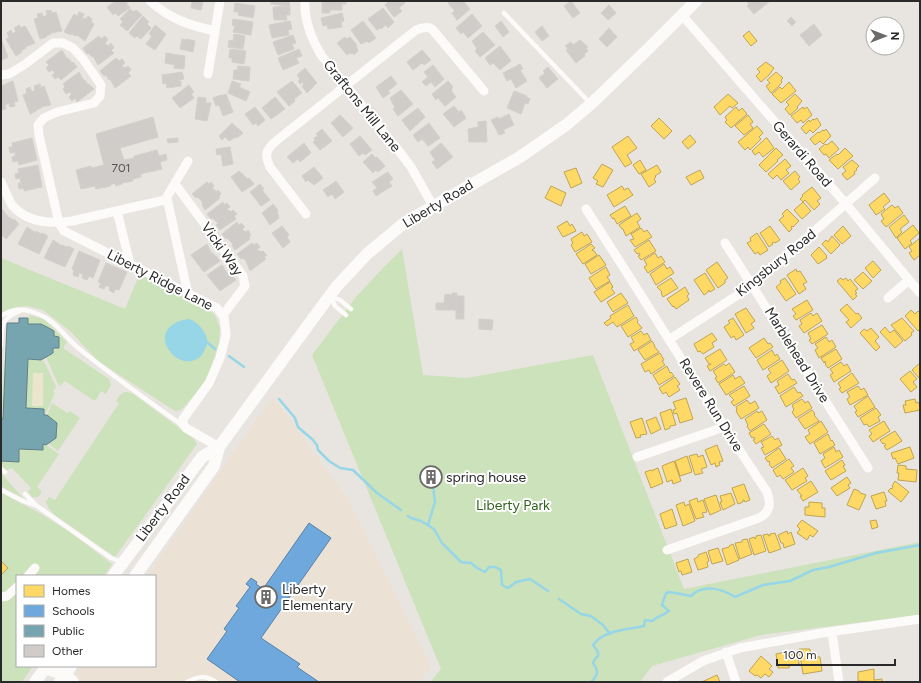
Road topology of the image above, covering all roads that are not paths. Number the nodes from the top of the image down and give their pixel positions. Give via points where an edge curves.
1 (150, 1) edge
2 (220, 1) edge
3 (305, 1) edge
4 (696, 1) edge
5 (504, 13) dead end
6 (682, 15) junction
7 (215, 31) junction
8 (208, 74) dead end
9 (1, 75) edge
10 (346, 86) junction
11 (484, 91) dead end
12 (591, 104) junction
13 (188, 161) dead end
14 (875, 178) dead end
15 (1, 182) edge
16 (175, 184) junction
17 (167, 198) junction
18 (846, 204) junction
19 (433, 206) junction
20 (586, 209) dead end
21 (117, 211) junction
22 (306, 214) dead end
23 (59, 223) junction
24 (725, 243) dead end
25 (130, 264) junction
26 (909, 280) junction
27 (753, 285) junction
28 (920, 293) edge
29 (188, 294) junction
30 (330, 296) junction
31 (888, 298) dead end
32 (351, 309) dead end
33 (23, 310) junction
34 (223, 315) junction
35 (346, 315) dead end
36 (1, 316) edge
37 (2, 328) edge
38 (670, 339) junction
39 (1, 346) edge
40 (724, 427) junction
41 (186, 428) junction
42 (219, 447) junction
43 (637, 457) dead end
44 (868, 468) dead end
45 (1, 490) edge
46 (25, 494) dead end
47 (37, 506) junction
48 (667, 550) dead end
49 (123, 562) junction
50 (35, 568) dead end
51 (29, 575) edge
52 (114, 575) edge
53 (136, 575) edge
54 (16, 588) edge
55 (1, 597) edge
56 (920, 619) edge
57 (832, 632) junction
58 (726, 652) junction
59 (46, 667) edge
60 (67, 676) edge
61 (35, 682) edge
62 (53, 682) edge
63 (187, 682) edge
64 (216, 682) edge
65 (667, 682) edge
66 (736, 682) edge
67 (839, 682) edge

1 - 7 street via 184,23
2 - 7 street
3 - 10 street, Graftons Mill Lane via 307,26 313,41 320,55
4 - 6 main road, Liberty Road
5 - 12 lane
6 - 12 main road, Liberty Road
6 - 18 street, Gerardi Road
7 - 8 street
9 - 23 street via 24,65 53,43 63,43 73,48 83,59 101,85 100,96 94,103 57,112 44,118 38,125
10 - 11 street via 416,30 424,27 432,29
10 - 19 street, Graftons Mill Lane via 410,167
10 - 22 street via 276,141 267,152 270,167
12 - 19 main road, Liberty Road via 553,135 520,157
13 - 16 street
14 - 18 street, Kingsbury Road
15 - 23 street via 16,209 44,222
16 - 17 street
16 - 34 street, Vicki Way via 244,276 245,286
17 - 21 street
17 - 29 street
18 - 26 street, Gerardi Road
18 - 27 street, Kingsbury Road
19 - 30 main road, Liberty Road via 387,237
20 - 38 street, Revere Run Drive
21 - 23 street
21 - 25 street
23 - 25 street, Liberty Ridge Lane via 64,231
24 - 27 street, Marblehead Drive
25 - 29 street, Liberty Ridge Lane
26 - 28 street, Gerardi Road
26 - 31 street
27 - 38 street, Kingsbury Road
27 - 44 street, Marblehead Drive
29 - 34 street, Liberty Ridge Lane via 217,308
30 - 32 lane
30 - 35 lane via 335,306
30 - 42 main road, Liberty Road
33 - 36 lane via 10,310
33 - 37 lane via 5,319
33 - 41 lane via 48,319 76,346
34 - 41 street, Liberty Ridge Lane via 226,335 220,358 209,383 185,414 183,424
37 - 39 lane
38 - 40 street, Revere Run Drive
40 - 43 street
40 - 48 street, Revere Run Drive via 767,492 770,507 759,518
41 - 42 street
42 - 49 main road, Liberty Road via 202,457
42 - 53 main road, Liberty Road via 214,466
45 - 47 lane
46 - 47 lane
47 - 49 lane via 111,558
49 - 52 main road, Liberty Road
50 - 51 street
54 - 55 street via 7,596
56 - 57 street
57 - 58 street via 772,641
57 - 67 street
58 - 65 street via 703,661
58 - 66 street
59 - 60 main road
59 - 61 main road
59 - 62 main road
63 - 64 lane via 205,676

